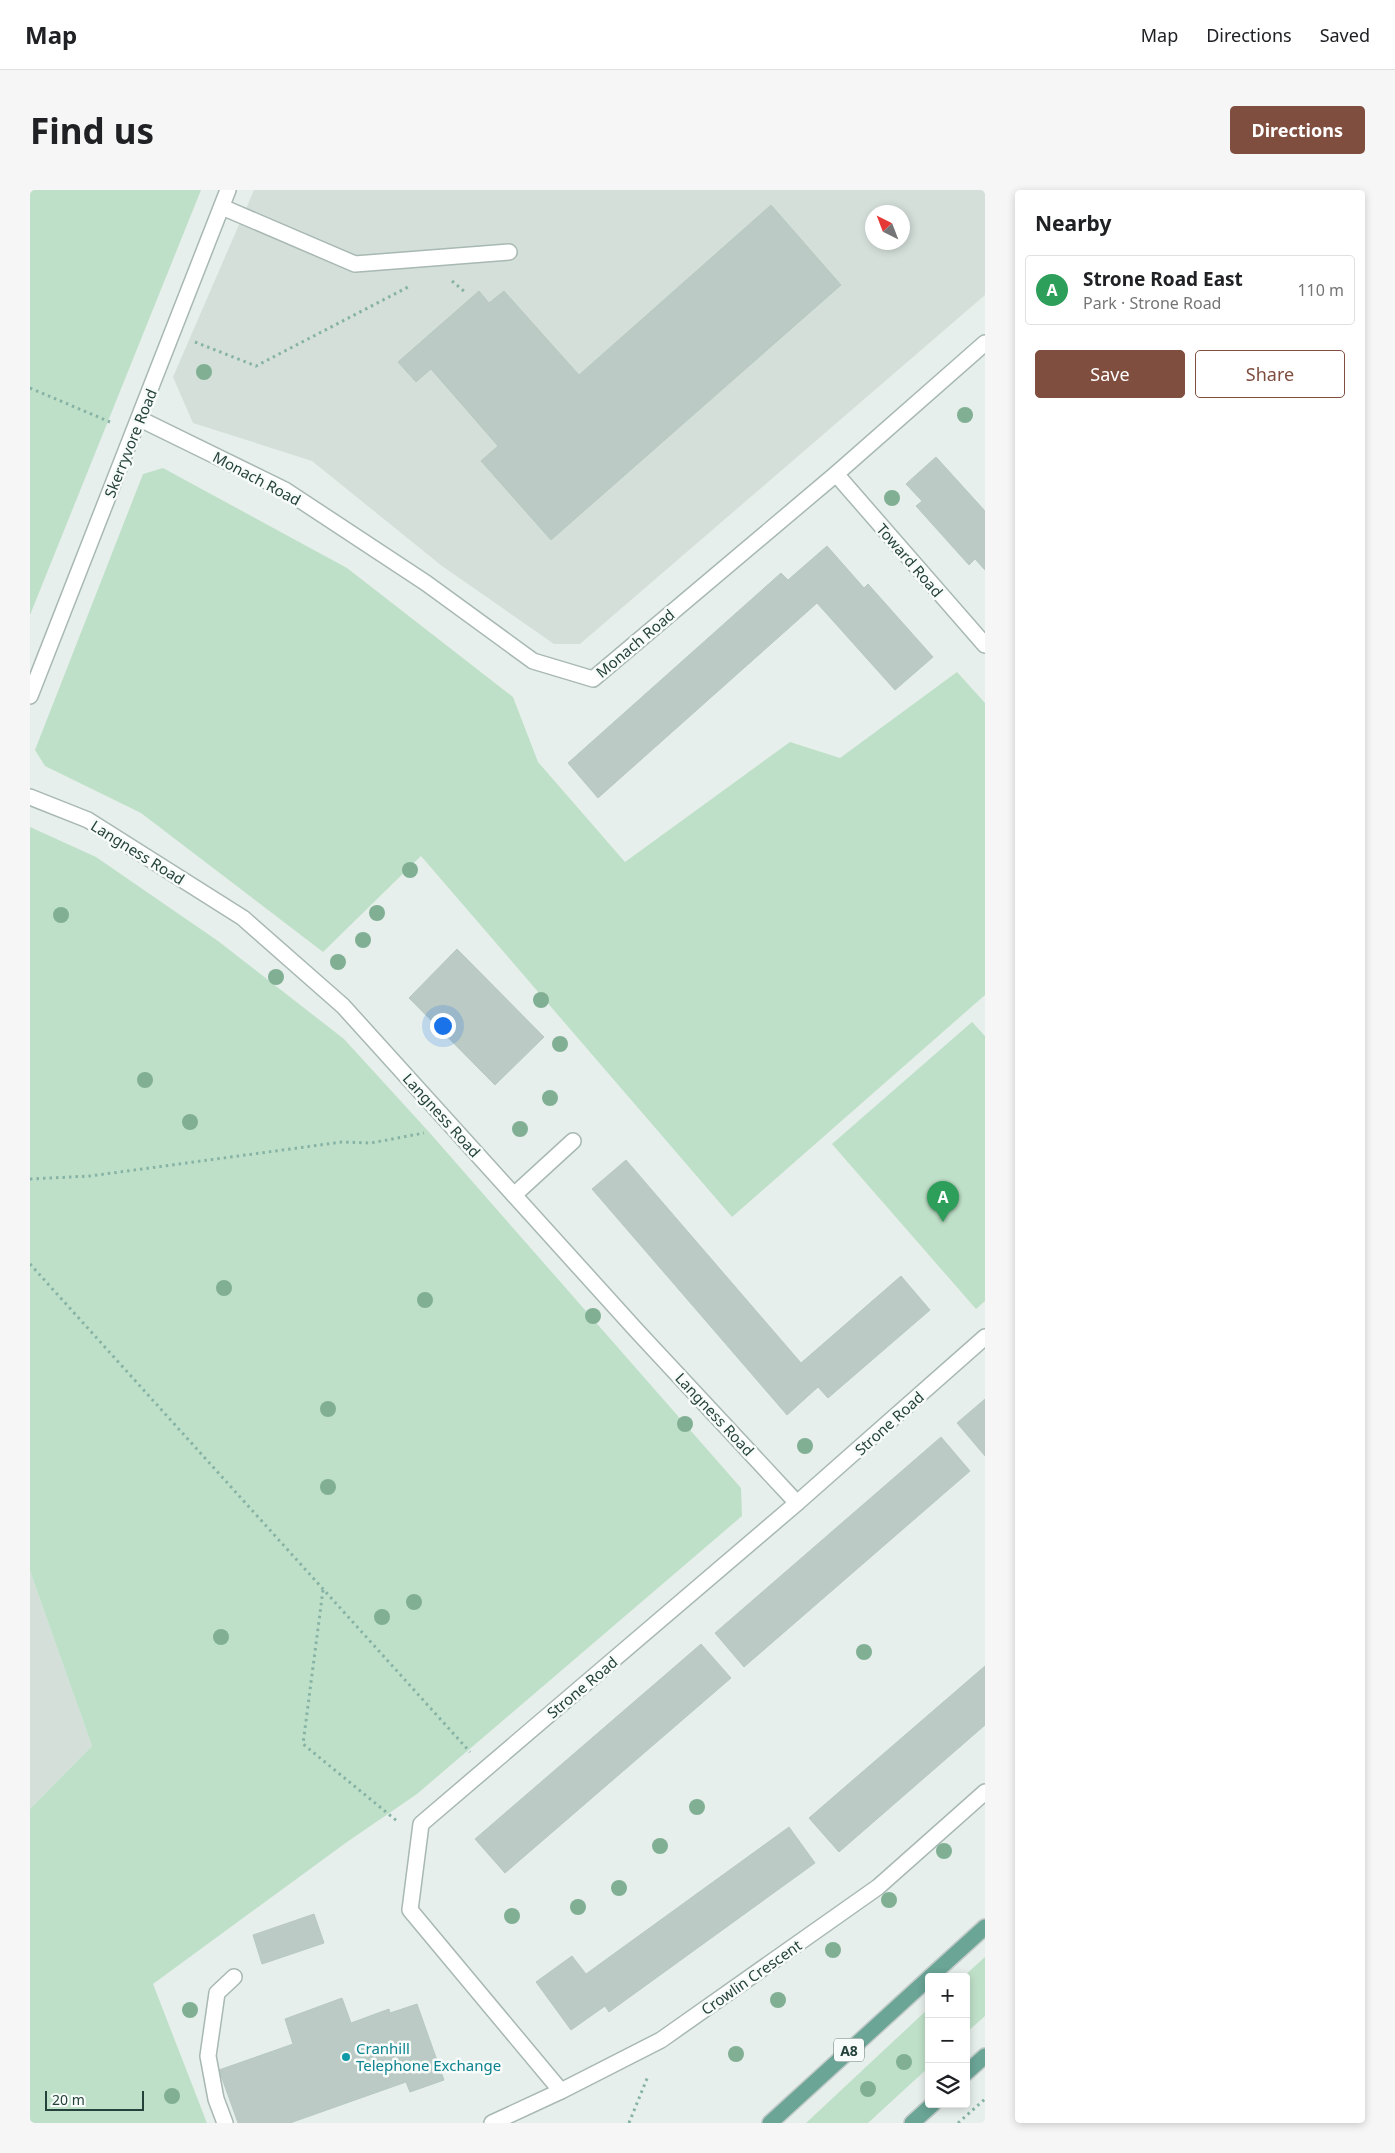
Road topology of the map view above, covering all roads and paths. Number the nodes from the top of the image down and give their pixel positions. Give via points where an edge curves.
1 (228, 190) edge
2 (222, 207) junction
3 (508, 252) dead end
4 (451, 280) dead end
5 (414, 283) dead end
6 (465, 292) dead end
7 (173, 334) junction
8 (985, 343) edge
9 (30, 388) edge
10 (140, 419) junction
11 (836, 474) junction
12 (985, 646) edge
13 (30, 696) edge
14 (30, 796) edge
15 (454, 1129) junction
16 (573, 1141) dead end
17 (30, 1179) edge
18 (514, 1195) junction
19 (30, 1264) edge
20 (985, 1337) edge
21 (797, 1503) junction
22 (323, 1590) junction
23 (485, 1770) junction
24 (985, 1792) edge
25 (419, 1840) junction
26 (985, 1927) edge
27 (933, 1973) edge
28 (234, 1977) dead end
29 (925, 1981) edge
30 (662, 2040) junction
31 (985, 2056) edge
32 (970, 2069) edge
33 (561, 2091) junction
34 (985, 2099) edge
35 (928, 2108) edge
36 (225, 2123) edge
37 (492, 2123) edge
38 (630, 2123) edge
39 (770, 2123) edge
40 (912, 2123) edge
41 (958, 2123) edge

1 - 2 street, Skerryvore Road
2 - 3 street via 355,264
2 - 7 street, Skerryvore Road
4 - 6 path
5 - 7 path via 256,366
7 - 10 street, Skerryvore Road
8 - 11 street, Monach Road
9 - 10 path via 108,423
10 - 11 street, Monach Road via 285,490 426,583 533,662 593,679
10 - 13 street, Skerryvore Road
11 - 12 street, Toward Road
14 - 15 street, Langness Road via 88,820 243,918 343,1006
15 - 17 path via 371,1143 342,1142 90,1176
15 - 18 street, Langness Road
16 - 18 street
18 - 21 street, Langness Road
19 - 22 path
20 - 21 street, Strone Road
21 - 23 street, Strone Road
22 - 23 path
22 - 25 path via 303,1744
23 - 25 street, Strone Road via 422,1824
24 - 30 street, Crowlin Crescent via 878,1887
25 - 33 street, Strone Road via 410,1910
26 - 27 main road, A8
28 - 36 street via 217,1993 208,2056 216,2099
29 - 39 main road, A8
30 - 33 street, Crowlin Crescent
30 - 38 path
31 - 32 main road
33 - 37 street, Crowlin Crescent
34 - 41 path
35 - 40 main road

